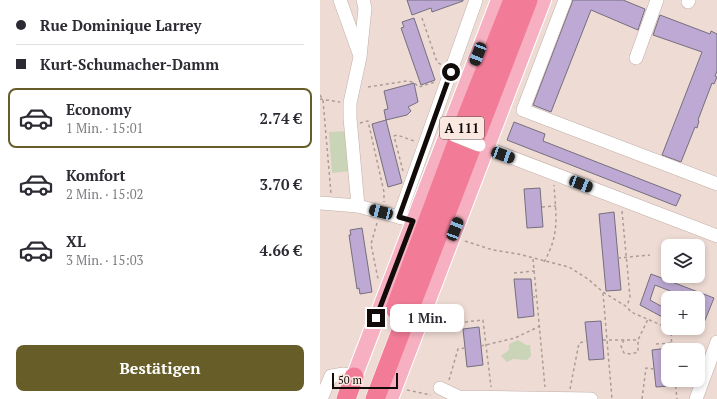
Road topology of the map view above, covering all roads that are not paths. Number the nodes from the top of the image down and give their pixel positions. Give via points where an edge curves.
1 (340, 0) edge
2 (362, 0) edge
3 (476, 0) edge
4 (499, 0) edge
5 (513, 0) edge
6 (528, 0) edge
7 (543, 0) edge
8 (565, 0) edge
9 (657, 0) edge
10 (360, 57) junction
11 (636, 58) dead end
12 (451, 134) junction
13 (482, 146) junction
14 (717, 184) edge
15 (326, 200) edge
16 (358, 206) junction
17 (406, 219) junction
18 (717, 236) edge
19 (717, 342) edge
20 (326, 375) edge
21 (354, 376) junction
22 (440, 388) road end
23 (321, 399) edge
24 (346, 399) edge
25 (362, 399) edge
26 (375, 399) edge
27 (390, 399) edge
28 (492, 399) edge
29 (546, 399) edge
30 (568, 399) edge
31 (591, 399) edge
32 (696, 399) edge

1 - 10 street
2 - 10 street via 365,8
3 - 17 street
4 - 12 main road
5 - 25 highway, A 111 via 459,136
6 - 26 highway, A 111
7 - 13 main road
8 - 14 street via 523,110
9 - 11 street
10 - 16 street via 350,103
12 - 13 street, bridge
12 - 17 main road
13 - 18 street
13 - 27 main road
15 - 16 street
16 - 17 street
17 - 21 main road
19 - 32 street
20 - 21 street
20 - 23 street
21 - 24 highway
22 - 28 street via 459,397
28 - 29 street
29 - 30 street
30 - 31 street

